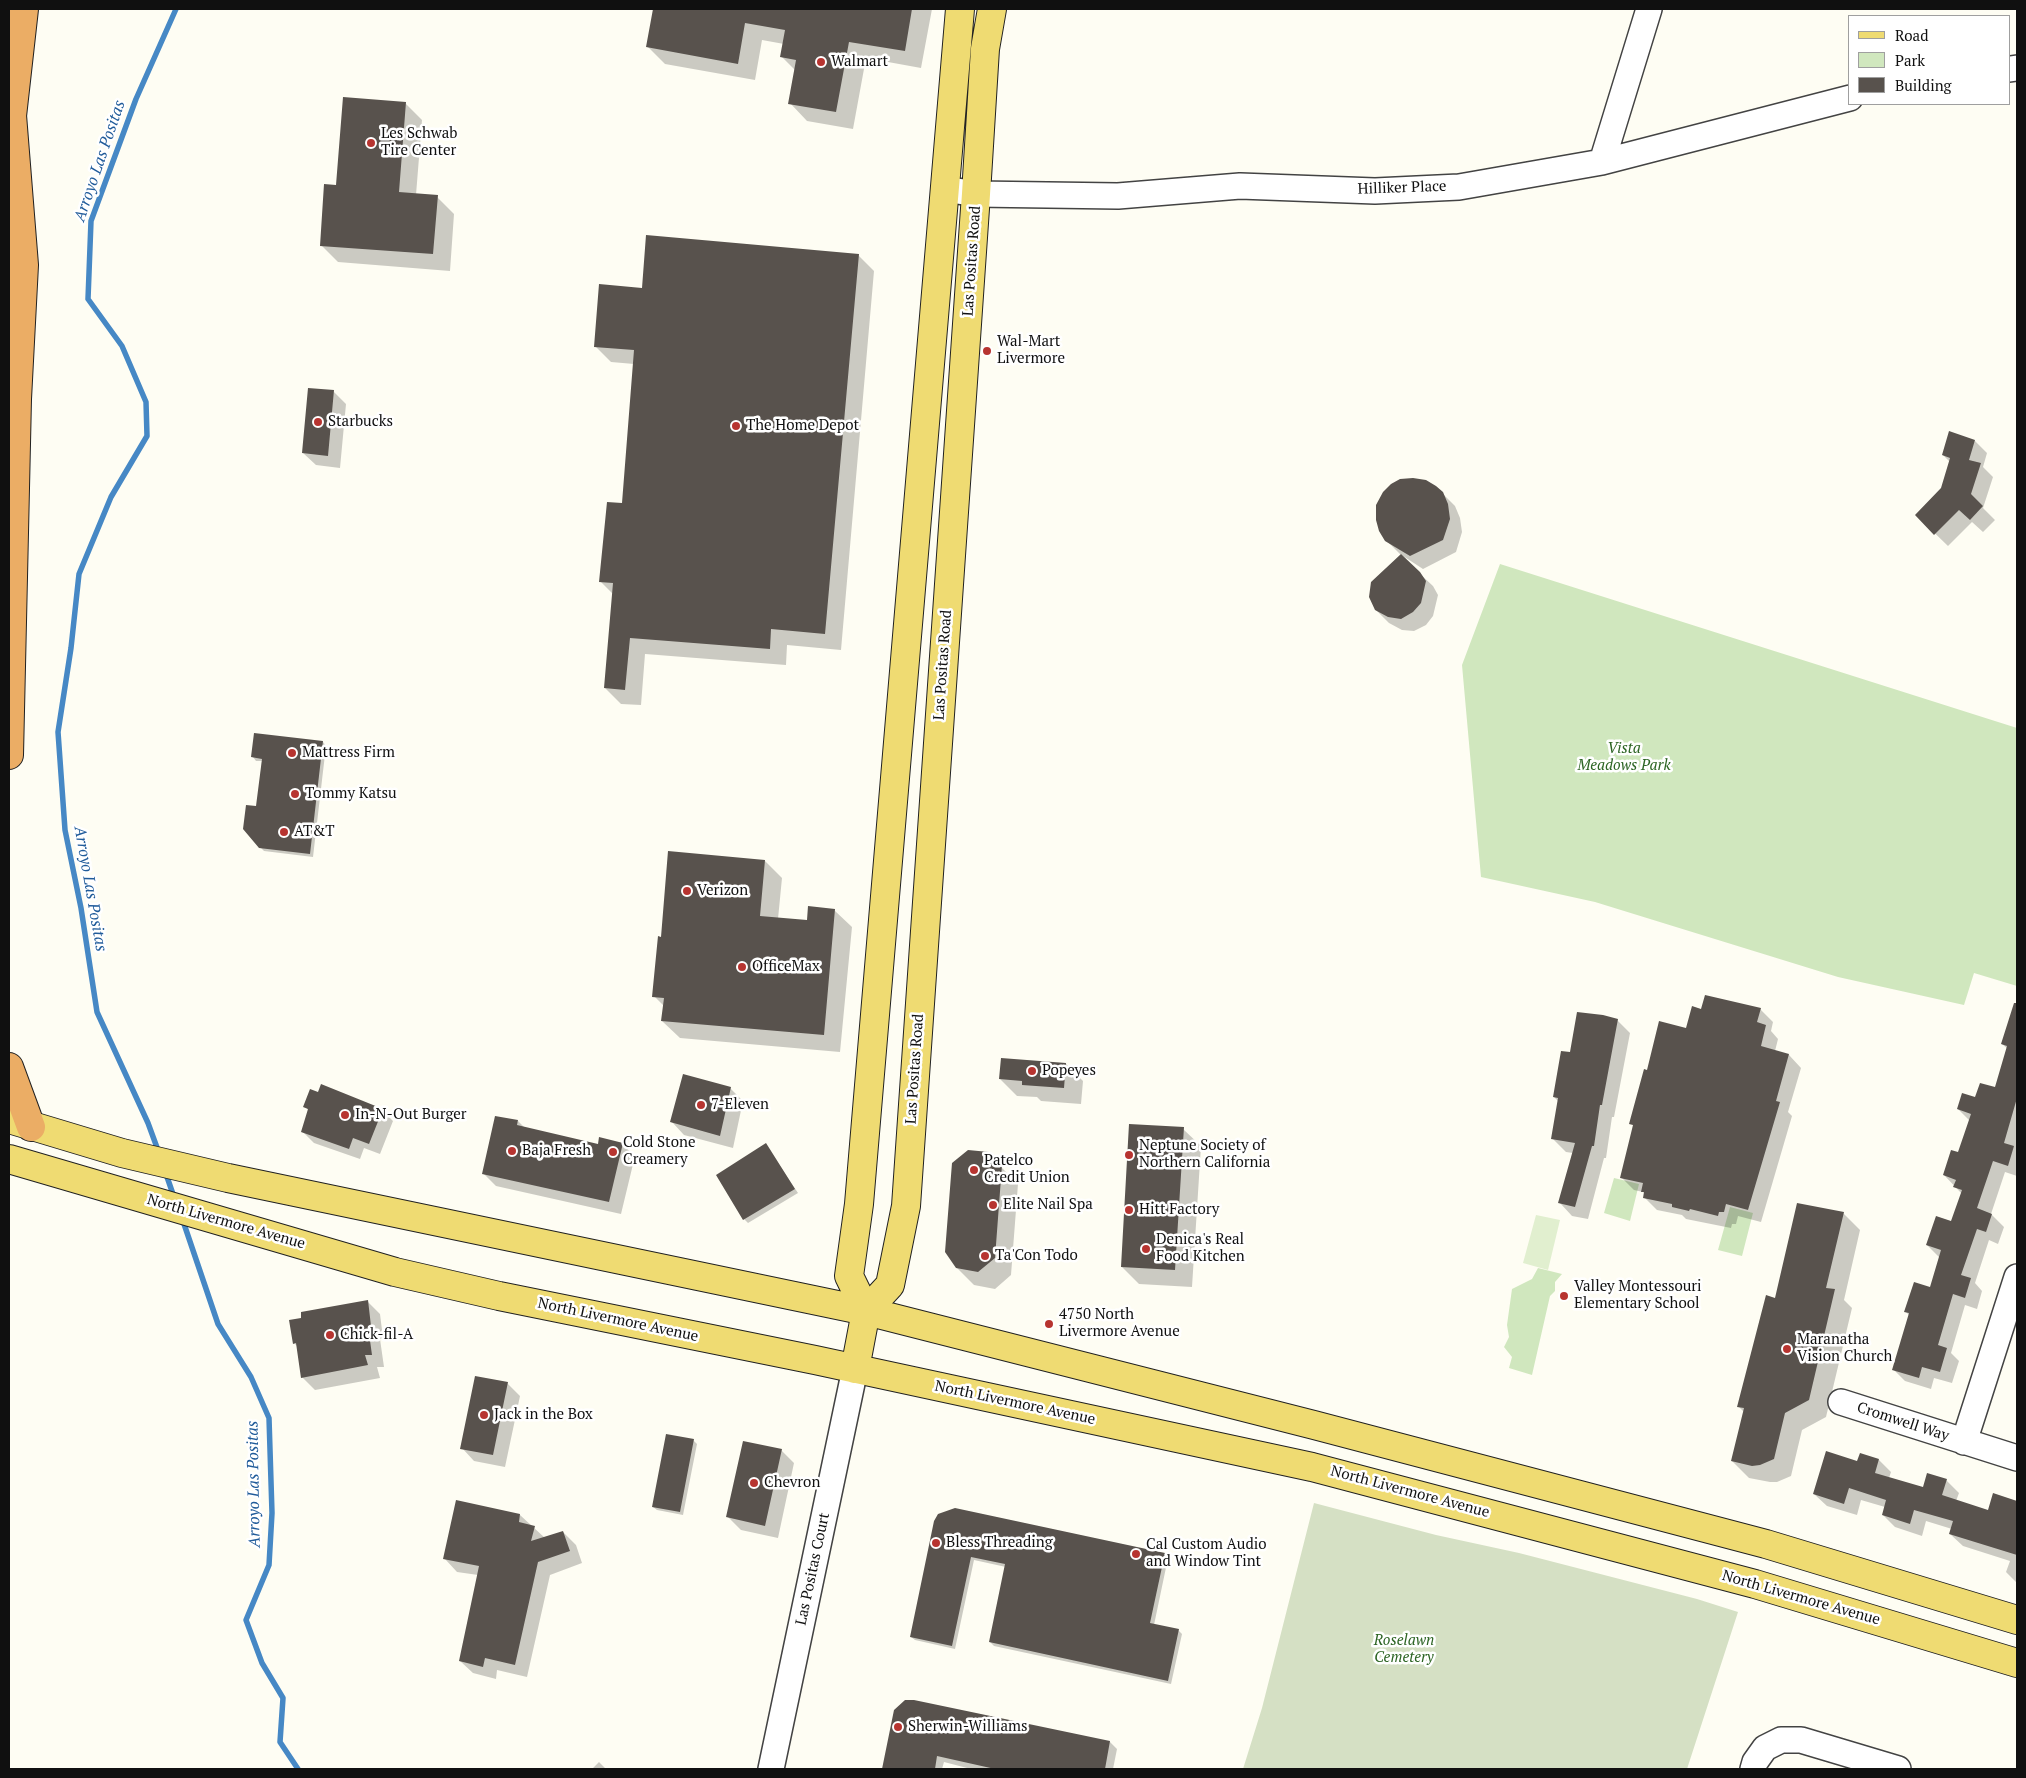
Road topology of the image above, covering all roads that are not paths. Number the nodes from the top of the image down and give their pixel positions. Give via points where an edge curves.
1 (24, 9) edge
2 (960, 9) edge
3 (992, 9) edge
4 (1649, 9) edge
5 (1848, 99) edge
6 (12, 115) junction
7 (9, 149) edge
8 (1602, 162) junction
9 (945, 189) junction
10 (976, 194) junction
11 (9, 755) edge
12 (9, 1067) edge
13 (20, 1123) edge
14 (9, 1159) edge
15 (2017, 1277) edge
16 (866, 1310) junction
17 (855, 1369) junction
18 (1841, 1402) dead end
19 (1964, 1442) junction
20 (2017, 1458) edge
21 (2017, 1620) edge
22 (2017, 1663) edge
23 (771, 1769) edge
24 (1753, 1769) edge
25 (1898, 1769) edge

1 - 6 highway
2 - 9 main road
3 - 10 main road, Las Positas Road via 985,49
4 - 8 street
5 - 8 street, Hilliker Place
6 - 7 highway
6 - 11 highway via 24,265 17,399
8 - 10 street, Hilliker Place via 1450,187 1375,191 1240,186 1118,196
9 - 10 street, Hilliker Place
9 - 16 main road via 859,1204 849,1276
10 - 16 main road, Las Positas Road via 906,1206 890,1286
12 - 13 highway
13 - 16 main road via 122,1154 228,1178
14 - 17 main road, North Livermore Avenue via 395,1272
15 - 19 street
16 - 17 main road
16 - 21 main road via 1766,1544
17 - 22 main road, North Livermore Avenue via 1312,1466 1754,1584
17 - 23 street, Las Positas Court
18 - 19 street, Cromwell Way
19 - 20 street, Cromwell Way
24 - 25 street via 1765,1748 1781,1740 1801,1740

